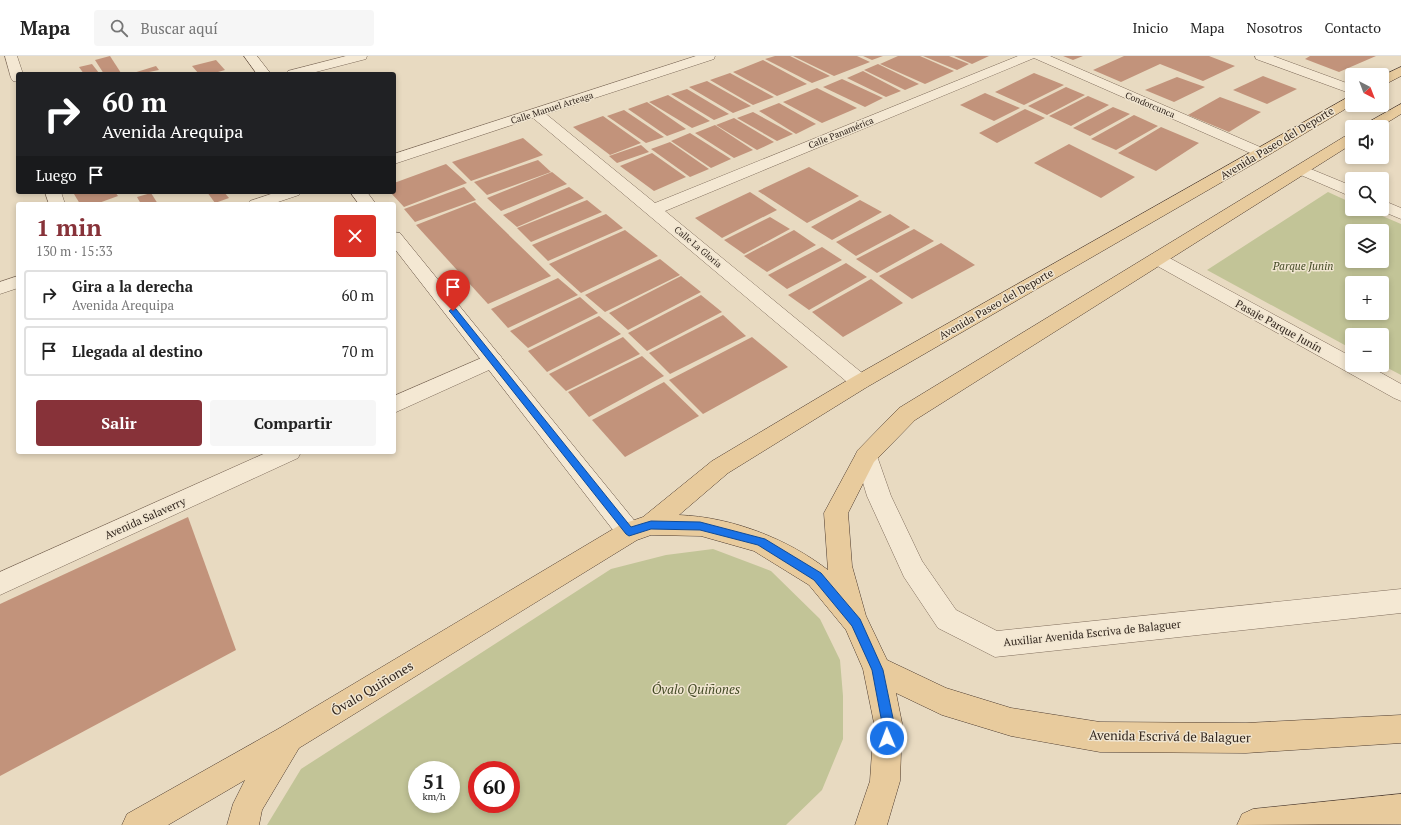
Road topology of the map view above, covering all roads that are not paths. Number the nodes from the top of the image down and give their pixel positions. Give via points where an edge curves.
1 (10, 56) edge
2 (250, 56) edge
3 (361, 56) edge
4 (709, 56) edge
5 (1029, 56) edge
6 (1039, 56) edge
7 (1261, 56) edge
8 (0, 58) edge
9 (1401, 71) edge
10 (16, 72) edge
11 (262, 72) edge
12 (301, 72) edge
13 (1389, 78) edge
14 (1345, 87) edge
15 (1345, 103) edge
16 (1401, 108) edge
17 (536, 113) junction
18 (1381, 120) edge
19 (1345, 142) edge
20 (1262, 153) junction
21 (396, 158) edge
22 (1301, 170) junction
23 (1345, 189) edge
24 (287, 194) edge
25 (360, 194) edge
26 (262, 202) edge
27 (366, 202) edge
28 (1389, 208) edge
29 (653, 210) junction
30 (1401, 214) edge
31 (396, 239) edge
32 (1158, 259) junction
33 (16, 283) edge
34 (0, 288) edge
35 (493, 360) junction
36 (860, 382) junction
37 (1401, 393) edge
38 (396, 404) edge
39 (286, 454) edge
40 (866, 456) junction
41 (640, 528) junction
42 (0, 584) edge
43 (1401, 601) edge
44 (856, 622) junction
45 (877, 670) junction
46 (1401, 729) edge
47 (289, 738) junction
48 (1401, 809) edge
49 (138, 825) edge
50 (243, 825) edge
51 (871, 825) edge
52 (1253, 825) edge

1 - 8 street
1 - 10 street
2 - 11 street
3 - 12 street
4 - 17 street, Calle Manuel Arteaga
5 - 29 street, Calle Panamérica
6 - 20 street, Condorcunca
7 - 14 street
9 - 13 main road
15 - 20 main road, Avenida Paseo del Deporte
16 - 18 main road
17 - 21 street, Calle Manuel Arteaga
17 - 29 street, Calle La Gloria
19 - 22 main road
20 - 36 main road, Avenida Paseo del Deporte
22 - 23 street
22 - 32 main road
24 - 26 street
25 - 27 street
28 - 30 street
29 - 36 street, Calle La Gloria
31 - 35 street
32 - 37 street, Pasaje Parque Junín
32 - 40 main road via 907,414
33 - 34 street
35 - 38 street
35 - 41 street
36 - 41 main road, Avenida Paseo del Deporte via 720,467
39 - 42 street, Avenida Salaverry
40 - 43 street, Auxiliar Avenida Escriva de Balaguer via 880,496 913,569 948,619 995,644
40 - 44 main road via 836,513 839,566
41 - 44 main road via 700,526 761,542 818,577
41 - 47 main road, Óvalo Quiñones
44 - 45 main road
45 - 46 main road, Avenida Escrivá de Balaguer via 942,701 1011,722 1100,737 1246,738
45 - 51 main road via 888,723 885,782
47 - 49 main road
47 - 50 main road, Óvalo Quiñones via 248,804
48 - 52 main road

